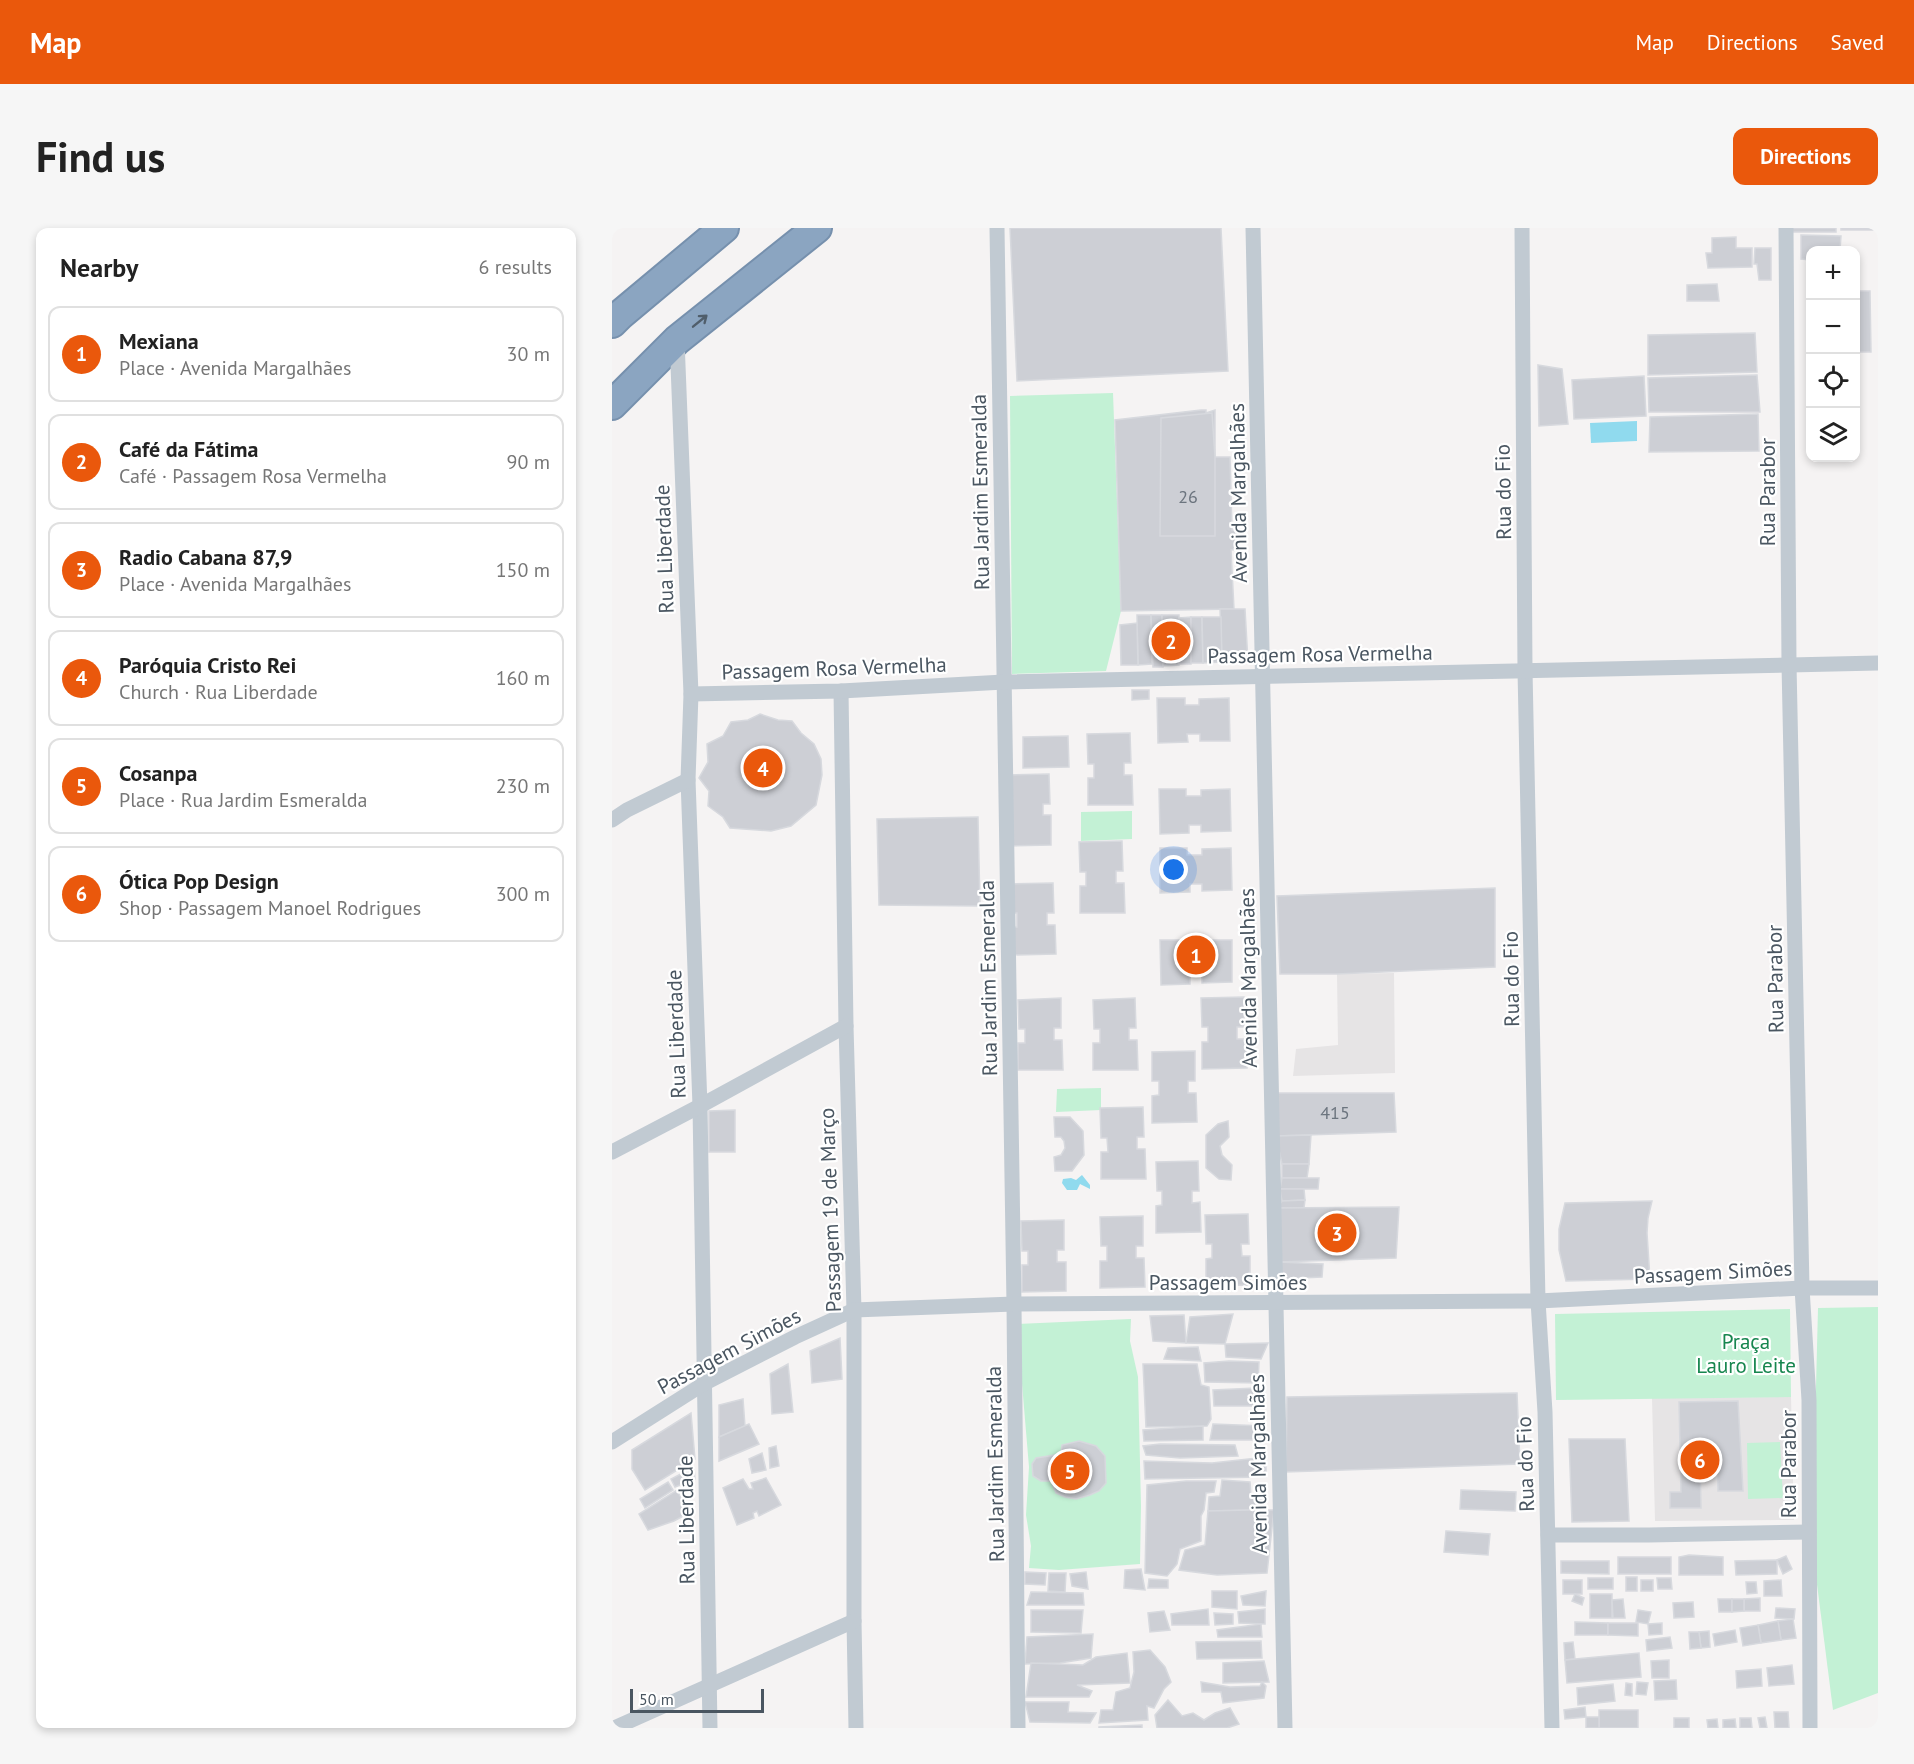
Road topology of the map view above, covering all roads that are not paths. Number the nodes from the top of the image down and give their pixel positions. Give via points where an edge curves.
1 (724, 228) edge
2 (817, 228) edge
3 (997, 228) edge
4 (1253, 228) edge
5 (1522, 228) edge
6 (1786, 228) edge
7 (615, 313) edge
8 (677, 340) junction
9 (612, 405) edge
10 (1878, 663) edge
11 (1789, 664) junction
12 (1526, 670) junction
13 (1263, 677) junction
14 (1004, 682) junction
15 (841, 691) junction
16 (691, 694) junction
17 (688, 780) junction
18 (612, 820) edge
19 (846, 1026) junction
20 (700, 1107) junction
21 (612, 1152) edge
22 (1802, 1288) junction
23 (1878, 1288) edge
24 (1538, 1301) junction
25 (1275, 1302) junction
26 (1014, 1304) junction
27 (855, 1310) junction
28 (705, 1383) junction
29 (612, 1443) edge
30 (1809, 1532) junction
31 (1548, 1535) junction
32 (854, 1621) junction
33 (709, 1686) junction
34 (614, 1728) edge
35 (710, 1728) edge
36 (856, 1728) edge
37 (1018, 1728) edge
38 (1285, 1728) edge
39 (1551, 1728) edge
40 (1810, 1728) edge

1 - 7 highway
8 -> 2 highway
3 - 14 street, Rua Jardim Esmeralda
4 - 13 street, Avenida Margalhães
5 - 12 street, Rua do Fio
6 - 11 street, Rua Parabor
8 - 9 highway
8 - 16 street, Rua Liberdade
10 - 11 street, Passagem Rosa Vermelha
11 - 12 street, Passagem Rosa Vermelha
11 - 22 street, Rua Parabor
12 - 13 street, Passagem Rosa Vermelha
12 - 24 street, Rua do Fio
13 - 14 street, Passagem Rosa Vermelha
13 - 25 street, Avenida Margalhães
14 - 15 street, Passagem Rosa Vermelha
14 - 26 street, Rua Jardim Esmeralda
15 - 16 street, Passagem Rosa Vermelha
15 - 19 street, Passagem 19 de Março
16 - 17 street, Rua Liberdade
17 - 18 street
17 - 20 street, Rua Liberdade
19 - 20 street
19 - 27 street, Passagem 19 de Março
20 - 21 street
20 - 28 street, Rua Liberdade
22 - 23 street, Passagem Simões
22 - 24 street, Passagem Simões
22 - 30 street, Rua Parabor via 1809,1400
24 - 25 street, Passagem Simões
24 - 31 street, Rua do Fio
25 - 26 street, Passagem Simões
25 - 38 street, Avenida Margalhães
26 - 27 street, Passagem Simões
26 - 37 street, Rua Jardim Esmeralda
27 - 28 street, Passagem Simões
27 - 32 street, Passagem 19 de Março
28 - 29 street, Passagem Simões
28 - 33 street, Rua Liberdade
30 - 31 street
30 - 40 street, Rua Parabor
31 - 39 street, Rua do Fio
32 - 33 street
32 - 36 street, Passagem 19 de Março
33 - 34 street
33 - 35 street, Rua Liberdade

